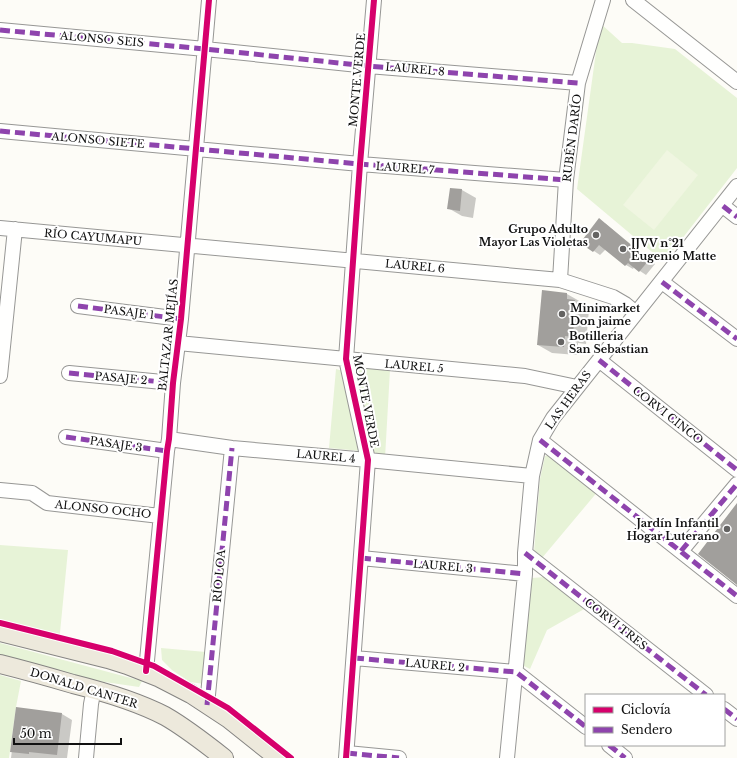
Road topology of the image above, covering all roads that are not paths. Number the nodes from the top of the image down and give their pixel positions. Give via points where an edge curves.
1 (209, 0) edge
2 (374, 0) edge
3 (603, 0) edge
4 (633, 0) edge
5 (0, 30) edge
6 (205, 49) junction
7 (368, 66) junction
8 (737, 82) edge
9 (578, 83) junction
10 (0, 132) edge
11 (196, 149) junction
12 (360, 164) junction
13 (566, 180) junction
14 (737, 186) edge
15 (723, 206) junction
16 (737, 217) edge
17 (0, 228) edge
18 (15, 230) junction
19 (187, 245) junction
20 (353, 261) junction
21 (560, 280) junction
22 (662, 282) junction
23 (78, 306) dead end
24 (636, 313) junction
25 (181, 319) junction
26 (737, 339) edge
27 (178, 342) junction
28 (346, 359) junction
29 (599, 360) junction
30 (69, 373) dead end
31 (0, 376) edge
32 (173, 383) junction
33 (577, 387) junction
34 (66, 437) dead end
35 (540, 440) junction
36 (168, 445) junction
37 (232, 448) junction
38 (368, 460) junction
39 (737, 470) edge
40 (532, 476) junction
41 (737, 484) edge
42 (0, 490) edge
43 (160, 516) junction
44 (681, 551) junction
45 (525, 553) junction
46 (361, 558) junction
47 (525, 574) junction
48 (737, 596) edge
49 (0, 632) edge
50 (354, 658) junction
51 (0, 664) edge
52 (146, 671) junction
53 (516, 672) junction
54 (94, 689) junction
55 (705, 694) edge
56 (208, 704) junction
57 (725, 710) edge
58 (737, 719) edge
59 (585, 726) edge
60 (610, 746) edge
61 (220, 756) edge
62 (346, 756) edge
63 (86, 758) edge
64 (278, 758) edge
65 (399, 758) edge
66 (507, 758) edge
67 (625, 758) edge

1 - 6 street, BALTAZAR MEJÍAS
2 - 7 street, MONTE VERDE
3 - 9 street, RUBÉN DARÍO
4 - 8 street
5 - 6 street, ALONSO SEIS
6 - 7 street, LAUREL 8
6 - 11 street, BALTAZAR MEJÍAS
7 - 9 street, LAUREL 8
7 - 12 street, MONTE VERDE
9 - 13 street, RUBÉN DARÍO
10 - 11 street, ALONSO SIETE
11 - 12 street, LAUREL 7
11 - 19 street, BALTAZAR MEJÍAS
12 - 13 street, LAUREL 7
12 - 20 street, MONTE VERDE
13 - 21 street, RUBÉN DARÍO
14 - 15 street, LAS HERAS
15 - 16 street
15 - 22 street, LAS HERAS
17 - 18 street, RÍO CAYUMAPU
18 - 19 street, RÍO CAYUMAPU
18 - 31 street
19 - 20 street, LAUREL 6
19 - 25 street, BALTAZAR MEJÍAS
20 - 21 street, LAUREL 6
20 - 28 street, MONTE VERDE
21 - 24 street, LAUREL 6 via 613,297
22 - 24 street, LAS HERAS
22 - 26 street
23 - 25 street, PASAJE 1
24 - 29 street, LAS HERAS
25 - 27 street, BALTAZAR MEJÍAS
27 - 28 street, LAUREL 5
27 - 32 street, BALTAZAR MEJÍAS
28 - 33 street, LAUREL 5 via 525,376
28 - 38 street, MONTE VERDE
29 - 33 street, LAS HERAS
29 - 39 street, CORVI CINCO
30 - 32 street, PASAJE 2
32 - 36 street, BALTAZAR MEJÍAS
33 - 35 street, LAS HERAS
34 - 36 street, PASAJE 3
35 - 40 street, LAS HERAS
35 - 44 street
36 - 37 street, LAUREL 4
36 - 43 street, BALTAZAR MEJÍAS
37 - 38 street, LAUREL 4
37 - 56 street, RÍO LOA
38 - 40 street, LAUREL 4
38 - 46 street, MONTE VERDE
40 - 45 street, LAS HERAS
41 - 44 street
42 - 43 street, ALONSO OCHO via 32,493 47,503
43 - 52 street, BALTAZAR MEJÍAS
44 - 48 street
45 - 47 street, LAS HERAS
45 - 55 street, CORVI TRES
46 - 47 street, LAUREL 3
46 - 50 street, MONTE VERDE
47 - 53 street, LAS HERAS
49 - 52 main road
50 - 53 street, LAUREL 2
50 - 62 street, MONTE VERDE
51 - 54 main road, DONALD CANTER
52 - 56 main road
53 - 59 street
53 - 66 street, LAS HERAS
54 - 61 main road, DONALD CANTER via 165,716
54 - 63 street
56 - 64 main road
57 - 58 street
60 - 67 street
62 - 65 street

